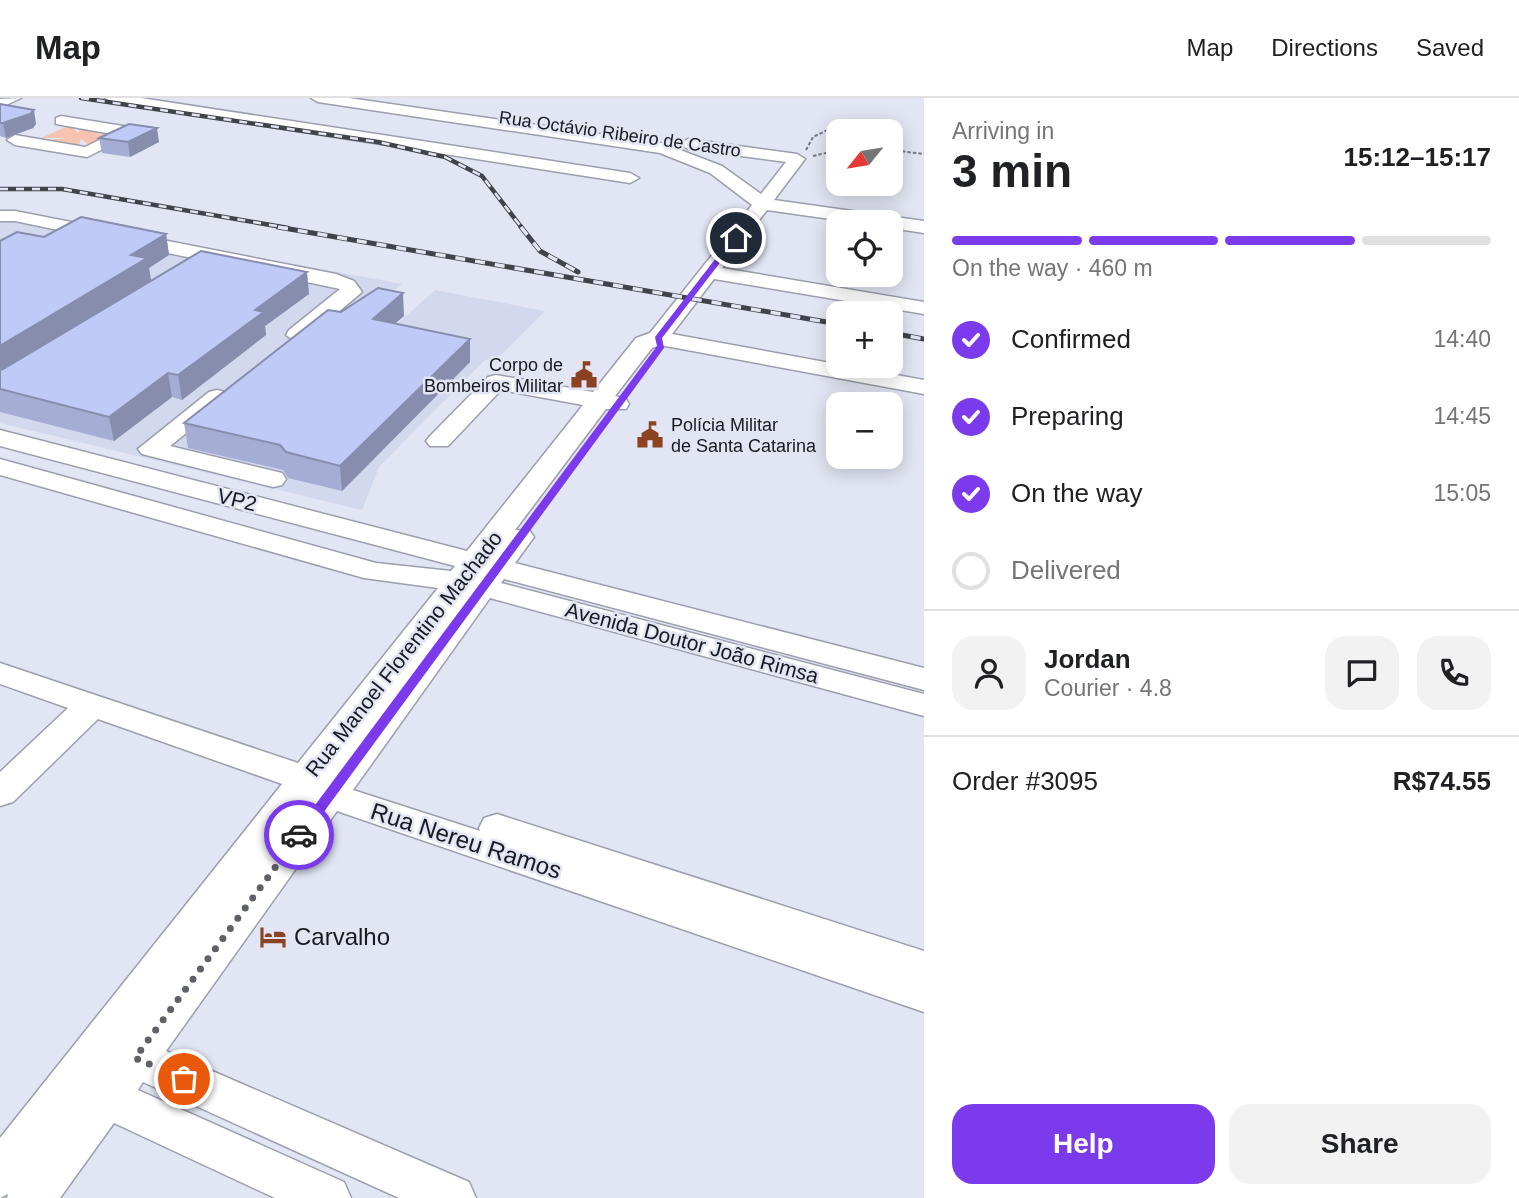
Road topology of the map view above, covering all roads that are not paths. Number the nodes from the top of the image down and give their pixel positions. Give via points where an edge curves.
1 (15, 98) edge
2 (112, 98) edge
3 (318, 98) edge
4 (359, 98) edge
5 (0, 104) edge
6 (0, 110) edge
7 (24, 114) edge
8 (8, 143) edge
9 (797, 159) joint
10 (630, 178) dead end
11 (762, 204) junction
12 (0, 216) edge
13 (924, 227) edge
14 (209, 255) junction
15 (186, 270) edge
16 (709, 272) junction
17 (924, 308) edge
18 (657, 338) junction
19 (278, 350) edge
20 (236, 383) edge
21 (924, 387) edge
22 (609, 402) junction
23 (0, 419) edge
24 (0, 438) edge
25 (439, 441) dead end
26 (151, 449) junction
27 (0, 467) edge
28 (273, 480) dead end
29 (479, 574) junction
30 (764, 649) junction
31 (0, 673) edge
32 (924, 679) edge
33 (924, 705) edge
34 (91, 706) junction
35 (326, 784) junction
36 (0, 793) edge
37 (911, 977) edge
38 (135, 1058) junction
39 (106, 1097) junction
40 (0, 1175) edge
41 (32, 1198) edge
42 (327, 1198) edge
43 (452, 1198) edge

1 - 5 street
2 - 10 street
3 - 11 street via 662,148 723,171
4 - 9 street, Rua Octávio Ribeiro de Castro
6 - 7 street
8 - 8 street via 87,152 130,132 55,120
9 - 11 street, Rua Manoel Florentino Machado
11 - 13 street
11 - 16 street, Rua Manoel Florentino Machado
12 - 14 street
14 - 15 street
14 - 19 street via 347,285 352,292
16 - 17 street
16 - 18 street, Rua Manoel Florentino Machado
18 - 21 street
18 - 22 street, Rua Manoel Florentino Machado via 661,346
20 - 26 street
22 - 25 street via 496,382
22 - 29 street, Rua Manoel Florentino Machado
23 - 26 street via 92,444
24 - 29 street, VP2
26 - 28 street
27 - 29 street via 374,572
29 - 30 street, Avenida Doutor João Rimsa
29 - 35 street, Rua Manoel Florentino Machado
30 - 32 street, Avenida Doutor João Rimsa
30 - 33 street, Avenida Doutor João Rimsa
31 - 34 street, Rua Nereu Ramos
34 - 35 street, Rua Nereu Ramos
34 - 36 street
35 - 37 street, Rua Nereu Ramos
35 - 38 street, Rua Manoel Florentino Machado
35 - 40 street, Rua Manoel Florentino Machado
38 - 39 street, Rua Manoel Florentino Machado
38 - 43 street
39 - 41 street, Rua Manoel Florentino Machado
39 - 42 street

